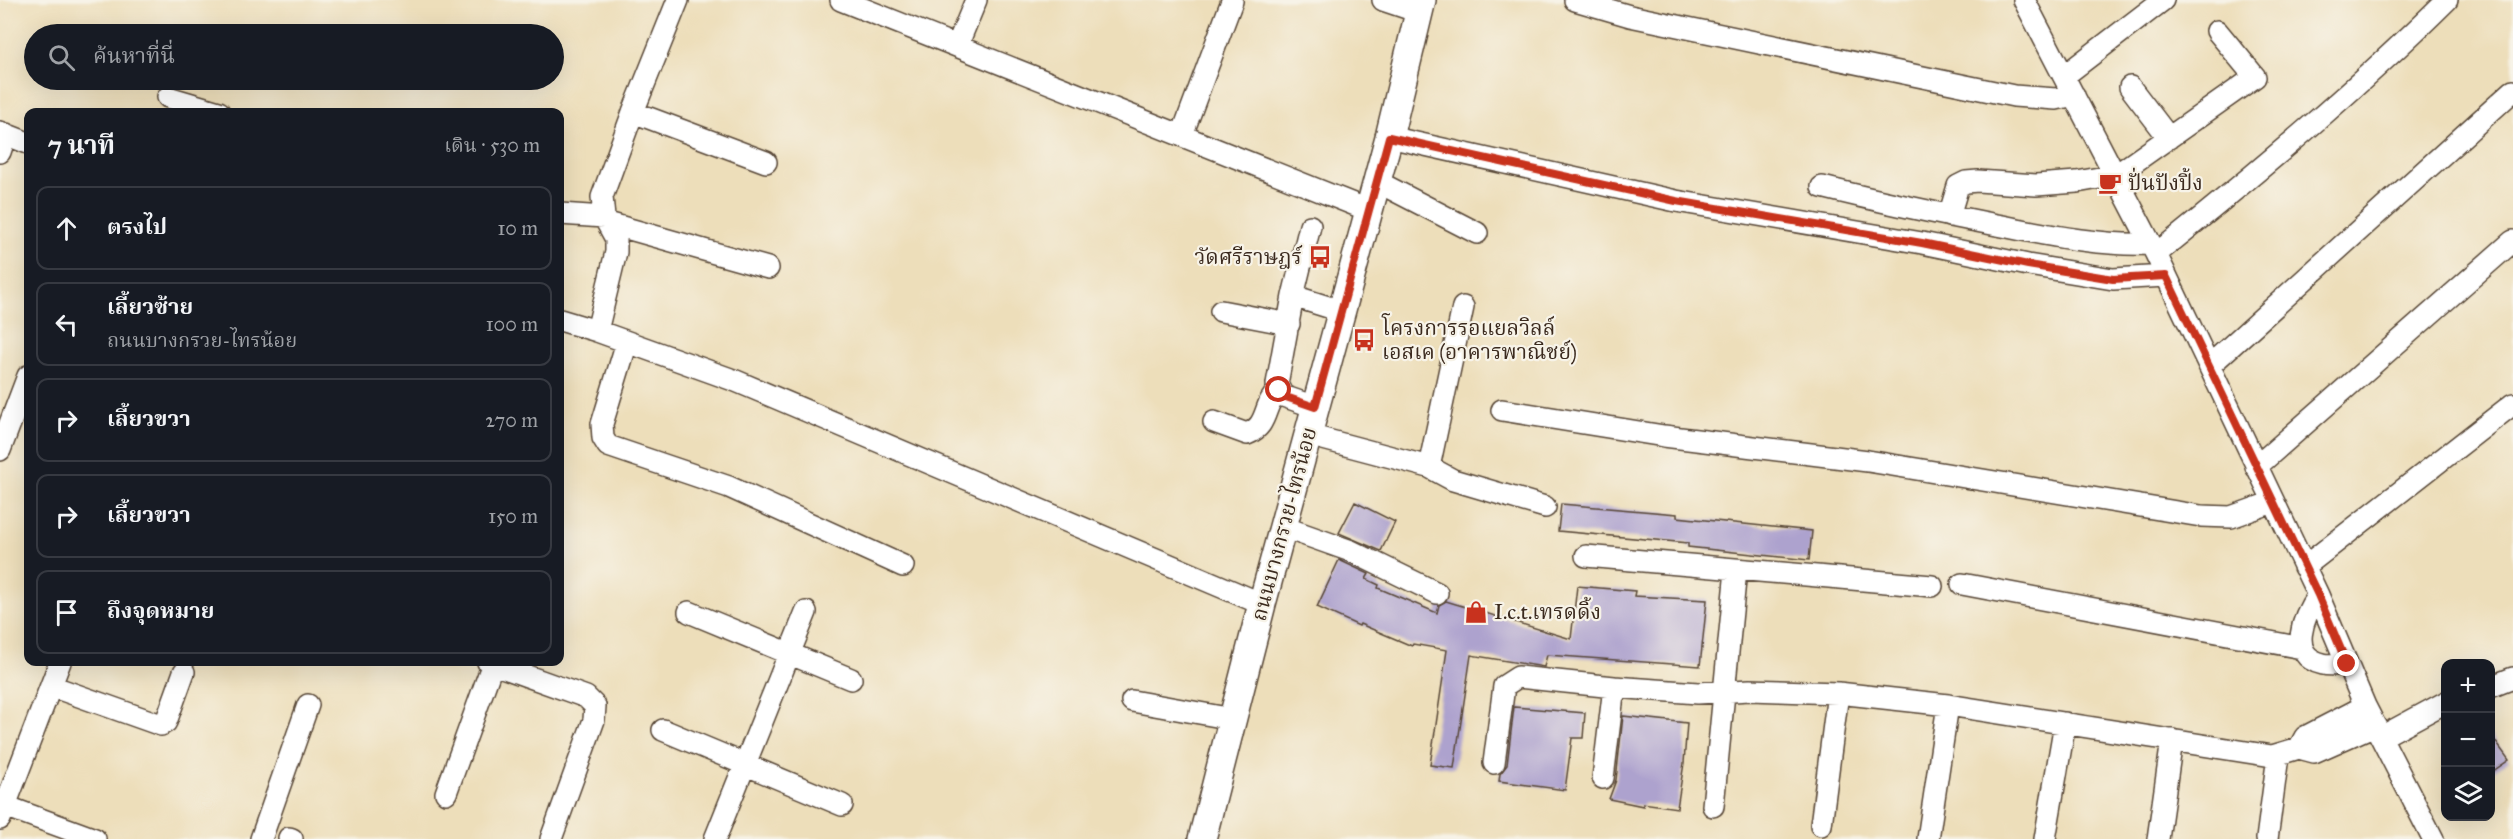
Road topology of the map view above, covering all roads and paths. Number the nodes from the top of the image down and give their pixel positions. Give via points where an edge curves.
1 (678, 0) edge
2 (841, 0) edge
3 (976, 0) edge
4 (1232, 0) edge
5 (1383, 0) edge
6 (1575, 0) edge
7 (2024, 0) edge
8 (2163, 0) edge
9 (2447, 0) edge
10 (1421, 6) edge
11 (2217, 31) dead end
12 (957, 46) junction
13 (2064, 76) junction
14 (2130, 87) dead end
15 (2513, 91) edge
16 (2074, 95) junction
17 (168, 97) dead end
18 (205, 108) edge
19 (633, 111) junction
20 (1182, 135) junction
21 (1389, 137) junction
22 (2169, 138) junction
23 (2, 139) edge
24 (24, 143) edge
25 (766, 162) dead end
26 (2116, 175) junction
27 (1376, 181) junction
28 (1822, 187) dead end
29 (1368, 210) junction
30 (564, 215) edge
31 (1949, 216) junction
32 (606, 220) junction
33 (1310, 226) dead end
34 (1477, 233) dead end
35 (2513, 241) edge
36 (2153, 249) junction
37 (768, 268) dead end
38 (2166, 276) junction
39 (1293, 296) junction
40 (1463, 307) dead end
41 (1221, 311) dead end
42 (1341, 311) junction
43 (564, 321) edge
44 (1289, 324) junction
45 (597, 331) junction
46 (627, 342) junction
47 (2209, 366) junction
48 (24, 386) edge
49 (1279, 390) junction
50 (2513, 404) edge
51 (1315, 407) junction
52 (1502, 410) dead end
53 (1214, 422) dead end
54 (1308, 435) junction
55 (0, 450) edge
56 (1429, 467) junction
57 (2256, 467) junction
58 (2272, 502) junction
59 (1545, 507) dead end
60 (1283, 527) junction
61 (1586, 556) dead end
62 (903, 566) dead end
63 (2304, 567) junction
64 (1736, 570) junction
65 (1962, 584) dead end
66 (1932, 586) dead end
67 (1437, 593) dead end
68 (2318, 595) junction
69 (1262, 604) junction
70 (689, 612) dead end
71 (806, 612) dead end
72 (2302, 648) junction
73 (790, 654) junction
74 (2347, 664) junction
75 (58, 666) edge
76 (489, 666) edge
77 (501, 666) edge
78 (184, 672) dead end
79 (2513, 678) edge
80 (850, 679) dead end
81 (2495, 685) edge
82 (51, 686) junction
83 (1614, 687) junction
84 (1726, 692) junction
85 (1838, 693) junction
86 (1132, 701) dead end
87 (2441, 704) edge
88 (308, 705) dead end
89 (1948, 705) junction
90 (2365, 706) junction
91 (1233, 719) junction
92 (2065, 723) junction
93 (663, 730) dead end
94 (2378, 731) junction
95 (2172, 740) junction
96 (2299, 748) junction
97 (2278, 756) junction
98 (1494, 763) dead end
99 (745, 765) junction
100 (1603, 778) dead end
101 (446, 793) dead end
102 (842, 805) dead end
103 (1713, 807) dead end
104 (3, 813) edge
105 (1821, 825) dead end
106 (95, 839) edge
107 (261, 839) edge
108 (551, 839) edge
109 (715, 839) edge
110 (1202, 839) edge
111 (1928, 839) edge
112 (2045, 839) edge
113 (2158, 839) edge
114 (2267, 839) edge
115 (2433, 839) edge

1 - 19 street
2 - 12 street
3 - 12 street
4 - 20 street
5 - 10 street
6 - 16 street via 1630,16 2014,96 2056,99
7 - 13 street
8 - 13 street
9 - 36 street via 2312,127
10 - 21 main road, ถนนบางกรวย-ไทรน้อย
11 - 22 street via 2255,77
12 - 20 street
13 - 16 street
14 - 22 street
15 - 47 street
16 - 26 street
17 - 18 street
19 - 25 street
19 - 32 street via 602,197
20 - 29 street
21 - 27 main road, ถนนบางกรวย-ไทรน้อย
21 - 38 street via 1676,201 2028,265 2113,279
22 - 26 street
23 - 24 street
26 - 31 street via 2036,185 1966,182 1958,186
26 - 36 street
27 - 29 main road, ถนนบางกรวย-ไทรน้อย
27 - 34 street
28 - 31 street
29 - 42 main road, ถนนบางกรวย-ไทรน้อย
30 - 32 street
31 - 36 street via 2078,240
32 - 37 street
32 - 45 street via 616,239 616,252
33 - 39 street
35 - 57 street
36 - 38 street
38 - 47 street
39 - 42 street
39 - 44 street
40 - 56 street
41 - 44 street
42 - 51 main road, ถนนบางกรวย-ไทรน้อย
43 - 45 street
44 - 49 street
45 - 46 street
46 - 62 street via 602,424 608,446 729,487
46 - 69 street via 736,381
47 - 57 street
48 - 55 street
49 - 51 street via 1283,396
49 - 53 street via 1271,396 1260,428 1254,432 1247,434
50 - 63 street
51 - 54 main road, ถนนบางกรวย-ไทรน้อย
52 - 58 street via 1664,436 1868,461 2201,516 2231,517
54 - 56 street
54 - 60 main road, ถนนบางกรวย-ไทรน้อย
56 - 59 street via 1453,480
57 - 58 street
58 - 63 street
60 - 67 street via 1350,551
60 - 69 main road, ถนนบางกรวย-ไทรน้อย
61 - 64 street
63 - 68 street
64 - 66 street
64 - 84 street
65 - 72 street
68 - 72 street via 2302,624
68 - 74 street
69 - 91 main road, ถนนบางกรวย-ไทรน้อย
70 - 73 street
71 - 73 street
72 - 74 street via 2309,658 2324,664
73 - 80 street
73 - 99 street
74 - 90 street
75 - 82 street
76 - 101 street
77 - 108 street via 586,697 594,706 594,720
78 - 82 street via 166,722 161,725
79 - 81 street
82 - 104 street
83 - 84 street
83 - 98 street via 1518,677 1509,681 1504,686
83 - 100 street
84 - 85 street
84 - 103 street
85 - 89 street
85 - 105 street
86 - 91 street
87 - 94 street
88 - 107 street
89 - 92 street
89 - 111 street
90 - 94 street
90 - 96 street via 2305,737
91 - 110 main road, ถนนบางกรวย-ไทรน้อย
92 - 95 street
92 - 112 street
93 - 99 street
94 - 96 street via 2314,752
94 - 115 street
95 - 97 street
95 - 113 street
96 - 97 street
97 - 114 street
99 - 102 street
99 - 109 street
104 - 106 street

